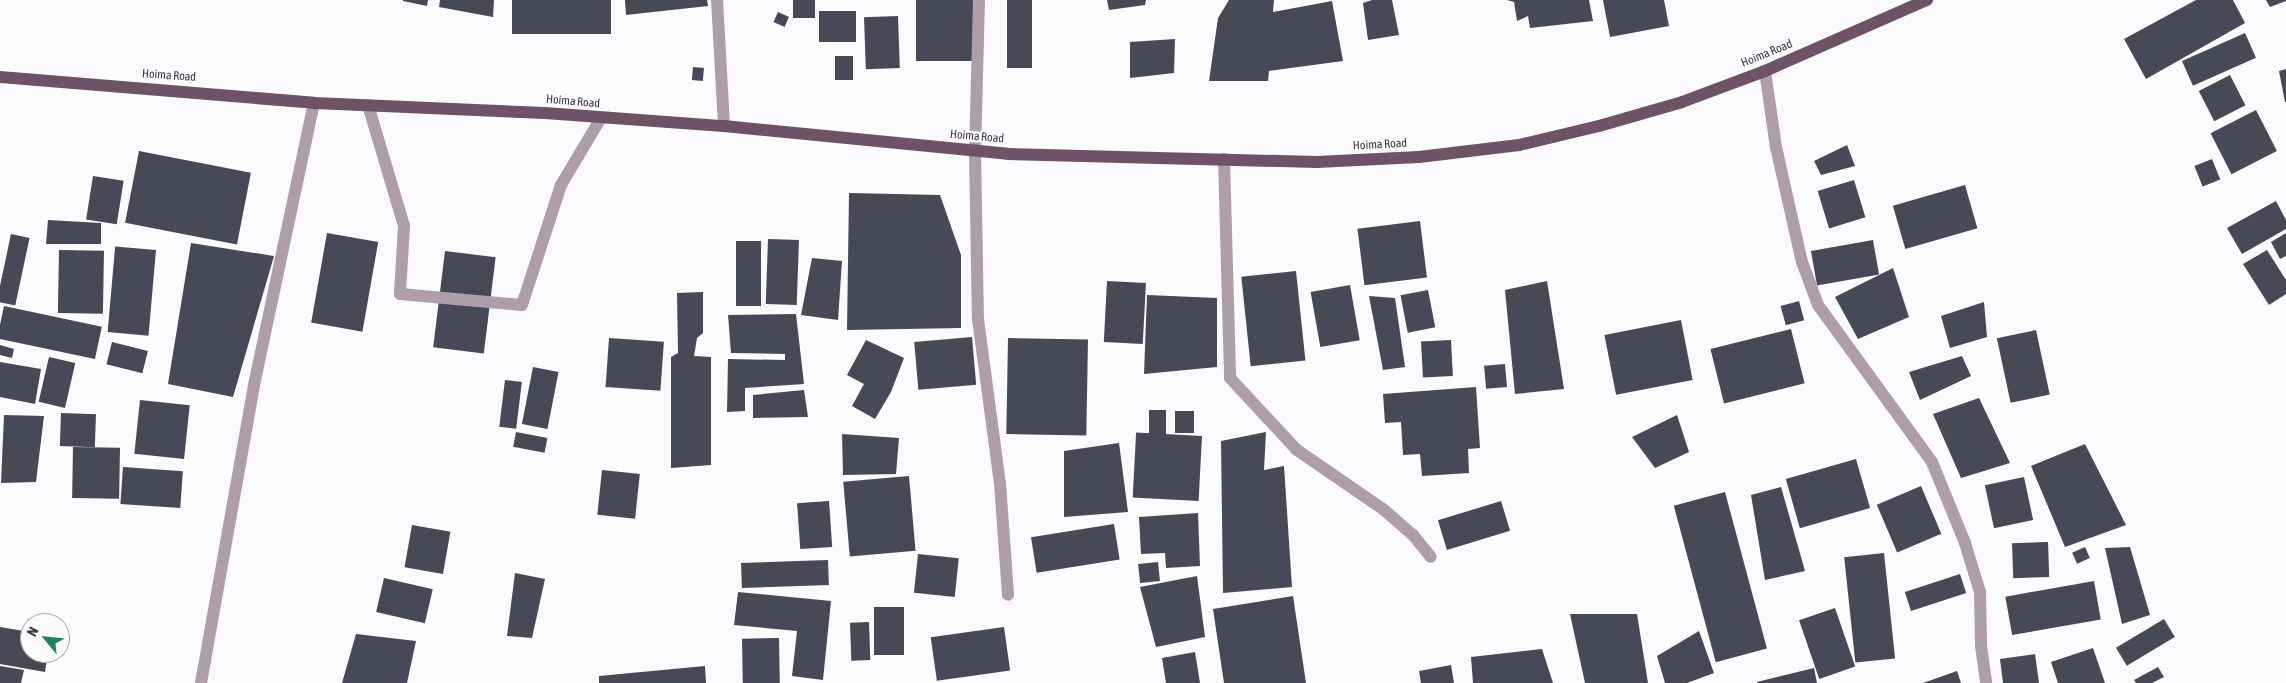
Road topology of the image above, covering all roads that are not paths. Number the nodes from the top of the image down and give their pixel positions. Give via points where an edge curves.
1 (718, 0) edge
2 (979, 0) edge
3 (1927, 0) edge
4 (1765, 71) junction
5 (0, 77) edge
6 (314, 103) junction
7 (368, 105) junction
8 (601, 118) junction
9 (724, 126) junction
10 (975, 151) junction
11 (1224, 159) junction
12 (1431, 557) dead end
13 (1008, 595) dead end
14 (201, 683) edge
15 (1986, 683) edge

1 - 9 street
2 - 10 street
3 - 4 main road, Hoima Road
4 - 11 main road, Hoima Road via 1682,102 1519,145 1420,157 1318,162
4 - 15 street via 1776,147 1802,262 1818,305 1932,462 1965,542 1980,592 1981,646
5 - 6 main road, Hoima Road
6 - 7 main road, Hoima Road
6 - 14 street via 254,385
7 - 8 main road, Hoima Road
7 - 8 street via 404,226 400,294 522,304 561,185
8 - 9 main road, Hoima Road
9 - 10 main road, Hoima Road
10 - 11 main road, Hoima Road via 1100,158
10 - 13 street via 978,319 1000,483
11 - 12 street via 1230,378 1297,450 1383,509 1413,535

